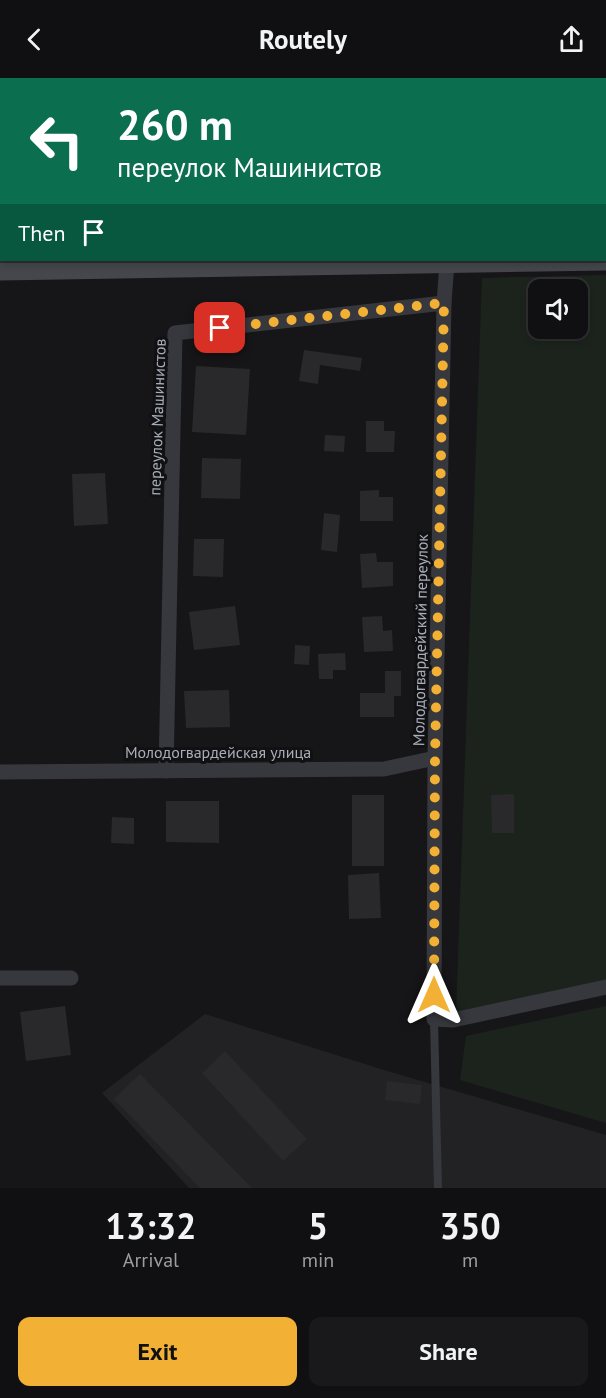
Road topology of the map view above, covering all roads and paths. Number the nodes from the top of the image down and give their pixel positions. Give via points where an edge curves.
1 (447, 261) edge
2 (169, 264) edge
3 (0, 270) edge
4 (444, 303) junction
5 (435, 758) junction
6 (166, 771) junction
7 (0, 772) edge
8 (0, 978) edge
9 (71, 978) dead end
10 (606, 987) edge
11 (434, 1019) junction
12 (438, 1188) edge

1 - 2 main road
1 - 4 street, Молодогвардейский переулок
2 - 3 main road
4 - 5 street, Молодогвардейский переулок
4 - 6 street, переулок Машинистов via 175,333
5 - 6 street, Молодогвардейская улица via 384,769
5 - 11 street, Молодогвардейский переулок
6 - 7 street, Молодогвардейская улица
8 - 9 street
10 - 11 street via 453,1020
11 - 12 lane

